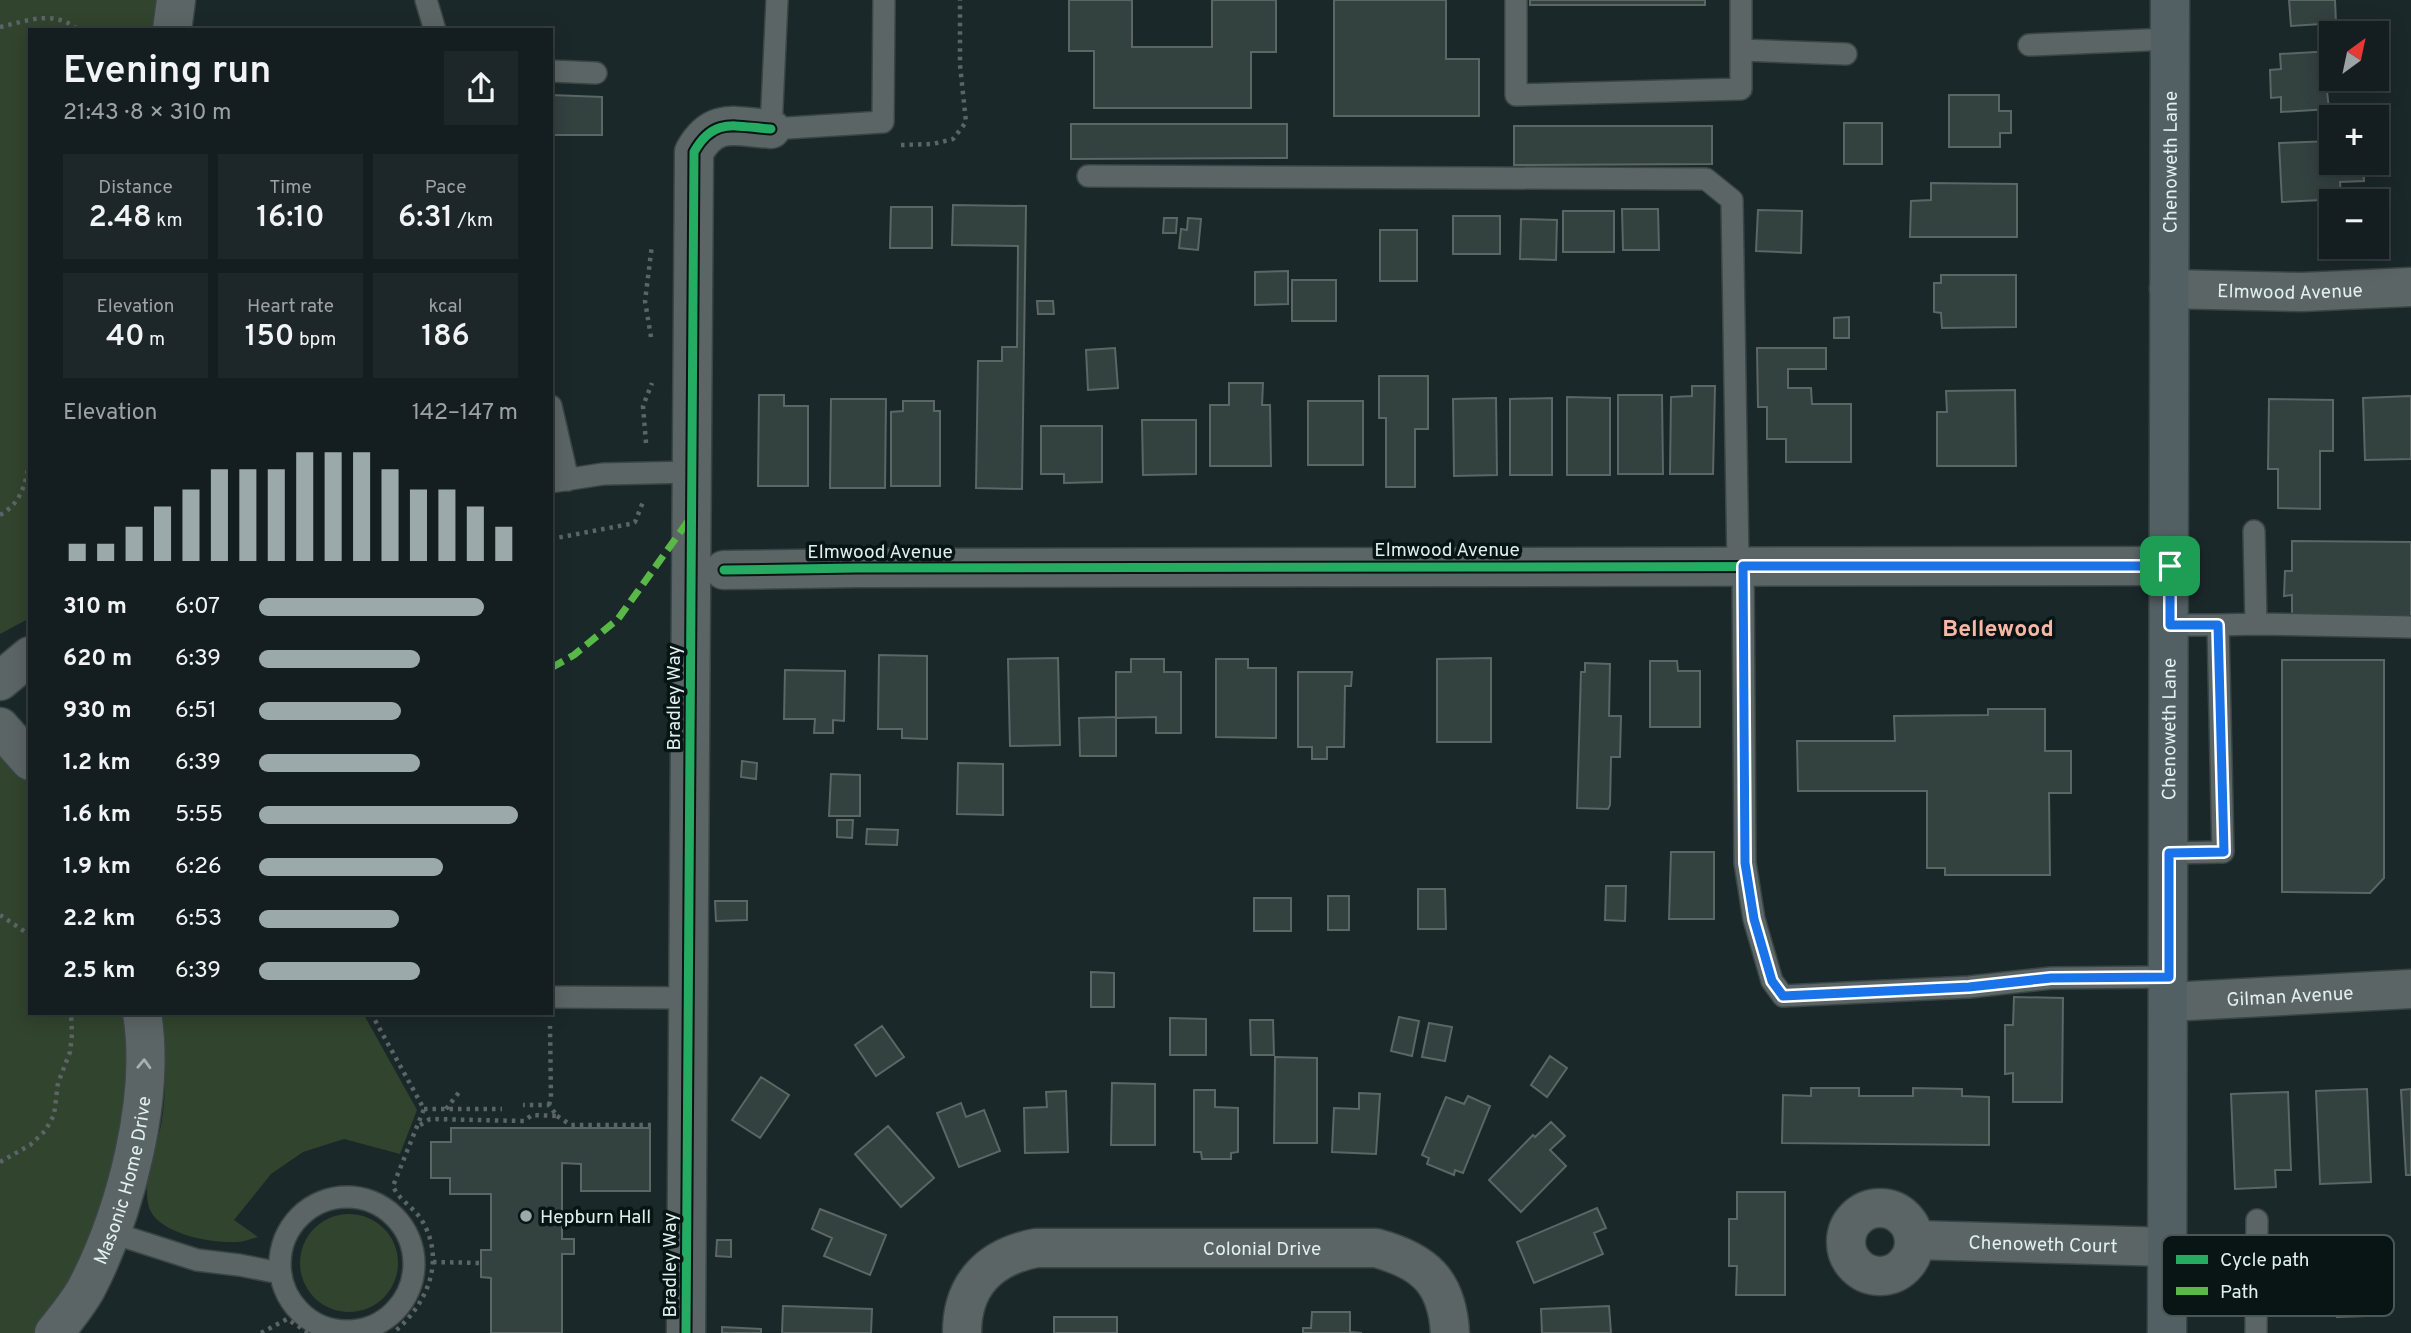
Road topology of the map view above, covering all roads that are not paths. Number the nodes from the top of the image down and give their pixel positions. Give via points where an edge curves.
1 (176, 0) edge
2 (426, 0) edge
3 (777, 0) edge
4 (884, 0) edge
5 (1516, 0) edge
6 (1741, 0) edge
7 (2171, 0) edge
8 (172, 28) edge
9 (434, 28) edge
10 (2170, 38) junction
11 (2029, 45) dead end
12 (1741, 50) junction
13 (1846, 54) dead end
14 (553, 71) edge
15 (596, 73) dead end
16 (771, 129) junction
17 (1088, 176) dead end
18 (2411, 287) edge
19 (2169, 289) junction
20 (553, 423) edge
21 (692, 472) junction
22 (560, 481) edge
23 (2255, 531) dead end
24 (1741, 566) junction
25 (2170, 566) junction
26 (708, 569) junction
27 (2256, 624) junction
28 (2170, 625) junction
29 (2218, 625) junction
30 (2411, 627) edge
31 (28, 658) edge
32 (0, 681) edge
33 (0, 727) edge
34 (28, 759) edge
35 (2169, 853) junction
36 (2411, 989) edge
37 (2169, 990) junction
38 (553, 997) edge
39 (688, 998) junction
40 (142, 1015) edge
41 (2256, 1220) dead end
42 (113, 1233) junction
43 (2169, 1235) edge
44 (2256, 1235) edge
45 (1915, 1240) dead end
46 (2162, 1247) edge
47 (280, 1273) junction
48 (54, 1333) edge
49 (686, 1333) edge
50 (962, 1333) edge
51 (1450, 1333) edge

1 - 8 street
2 - 9 lane
3 - 16 lane
4 - 16 lane via 883,122
5 - 12 lane via 1516,95 1741,89
6 - 12 lane
7 - 10 main road, Chenoweth Lane
10 - 11 lane
10 - 19 main road, Chenoweth Lane
12 - 13 lane
14 - 15 lane
16 - 21 street, Bradley Way via 720,126 702,138 694,152
17 - 24 lane via 1706,179 1732,200
18 - 19 street, Elmwood Avenue via 2302,292
19 - 25 main road, Chenoweth Lane
20 - 22 lane
21 - 22 lane via 603,474
21 - 26 street, Bradley Way
23 - 27 lane
24 - 25 street, Elmwood Avenue
24 - 26 street, Elmwood Avenue
24 - 37 lane via 1745,863 1754,919 1772,981 1783,996 2051,978
25 - 28 main road, Chenoweth Lane
26 - 39 street, Bradley Way
27 - 29 lane
27 - 30 lane
28 - 29 lane
28 - 35 main road, Chenoweth Lane
29 - 35 lane via 2224,852
31 - 32 street
33 - 34 street
35 - 37 main road, Chenoweth Lane
36 - 37 street, Gilman Avenue
37 - 43 main road, Chenoweth Lane
38 - 39 lane
39 - 49 street, Bradley Way
42 -> 40 street, Masonic Home Drive via 143,1110
41 - 44 lane
42 - 47 lane via 197,1260
42 - 48 street, Masonic Home Drive via 84,1292
45 - 46 street, Chenoweth Court
47 - 47 lane via 289,1298 306,1318 330,1329 356,1331 381,1323 401,1306 413,1282 414,1256 406,1230 389,1211 365,1199 339,1197 313,1206 294,1223 282,1246
50 - 51 street, Colonial Drive via 967,1301 978,1281 1010,1254 1036,1248 1376,1248 1415,1263 1437,1284 1448,1306

